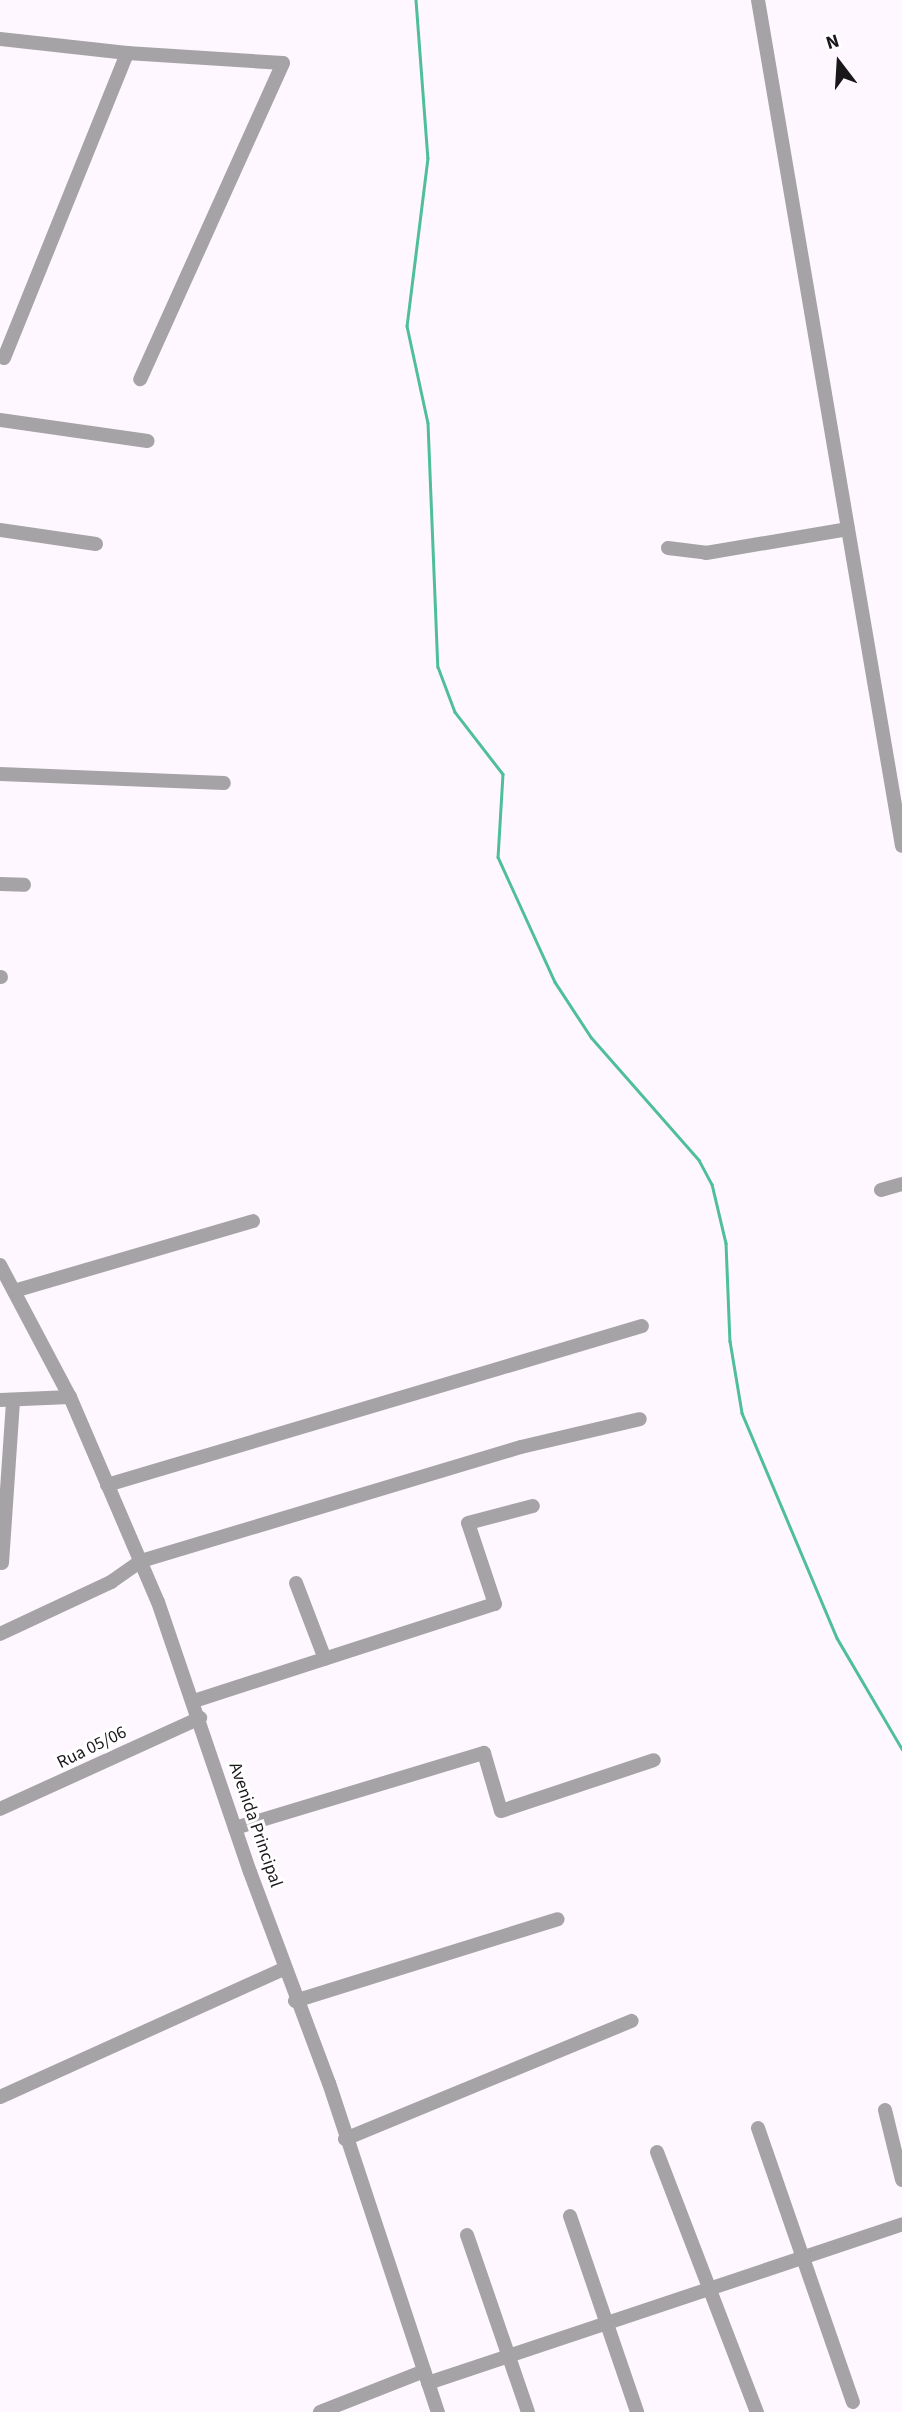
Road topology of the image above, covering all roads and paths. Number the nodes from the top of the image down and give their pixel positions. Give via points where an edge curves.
1 (758, 0) edge
2 (2, 43) edge
3 (127, 53) junction
4 (4, 358) dead end
5 (140, 379) dead end
6 (0, 420) edge
7 (148, 441) dead end
8 (848, 529) junction
9 (0, 530) edge
10 (96, 544) dead end
11 (668, 548) dead end
12 (0, 774) edge
13 (224, 783) dead end
14 (902, 846) edge
15 (0, 884) edge
16 (24, 885) dead end
17 (902, 1184) edge
18 (881, 1190) dead end
19 (253, 1220) dead end
20 (0, 1265) edge
21 (14, 1291) junction
22 (642, 1326) dead end
23 (70, 1397) junction
24 (6, 1401) edge
25 (6, 1418) edge
26 (640, 1419) dead end
27 (107, 1485) junction
28 (533, 1506) dead end
29 (141, 1561) junction
30 (2, 1563) dead end
31 (296, 1583) dead end
32 (0, 1634) edge
33 (325, 1659) junction
34 (194, 1701) junction
35 (200, 1718) junction
36 (654, 1760) dead end
37 (0, 1809) edge
38 (235, 1828) junction
39 (558, 1919) dead end
40 (284, 1969) junction
41 (296, 2001) junction
42 (632, 2021) dead end
43 (0, 2097) edge
44 (884, 2110) dead end
45 (758, 2128) dead end
46 (345, 2139) junction
47 (657, 2151) dead end
48 (902, 2180) edge
49 (570, 2216) dead end
50 (902, 2224) edge
51 (467, 2235) dead end
52 (806, 2256) junction
53 (707, 2290) junction
54 (609, 2322) junction
55 (510, 2356) junction
56 (426, 2377) junction
57 (853, 2402) dead end
58 (320, 2412) edge
59 (438, 2412) edge
60 (528, 2412) edge
61 (638, 2412) edge
62 (757, 2412) edge

1 - 8 street
2 - 3 street
3 - 4 street
3 - 5 street via 283,63
6 - 7 street
8 - 11 street via 706,553
8 - 14 street
9 - 10 street
12 - 13 street
15 - 16 street
17 - 18 street
19 - 21 street
20 - 21 street, Avenida Principal
21 - 23 street, Avenida Principal
22 - 27 street
23 - 24 street
23 - 27 street, Avenida Principal
24 - 25 street
25 - 30 street
26 - 29 street via 521,1447
27 - 29 street, Avenida Principal
28 - 33 street via 468,1522 495,1604
29 - 32 street via 111,1582
29 - 34 street, Avenida Principal
31 - 33 street
33 - 34 street
34 - 35 street, Avenida Principal
35 - 37 street, Rua 05/06
35 - 38 street, Avenida Principal
36 - 38 street via 501,1811 484,1753
38 - 40 street, Avenida Principal
39 - 41 street
40 - 41 street, Avenida Principal
40 - 43 street via 119,2041 42,2082
41 - 46 street, Avenida Principal via 329,2083
42 - 46 street
44 - 48 street
45 - 52 street
46 - 56 street, Avenida Principal
47 - 53 street
49 - 54 street
50 - 52 street
51 - 55 street
52 - 53 street
52 - 57 street
53 - 54 street
53 - 62 street
54 - 55 street
54 - 61 street
55 - 56 street
55 - 60 street
56 - 58 street
56 - 59 street, Avenida Principal

